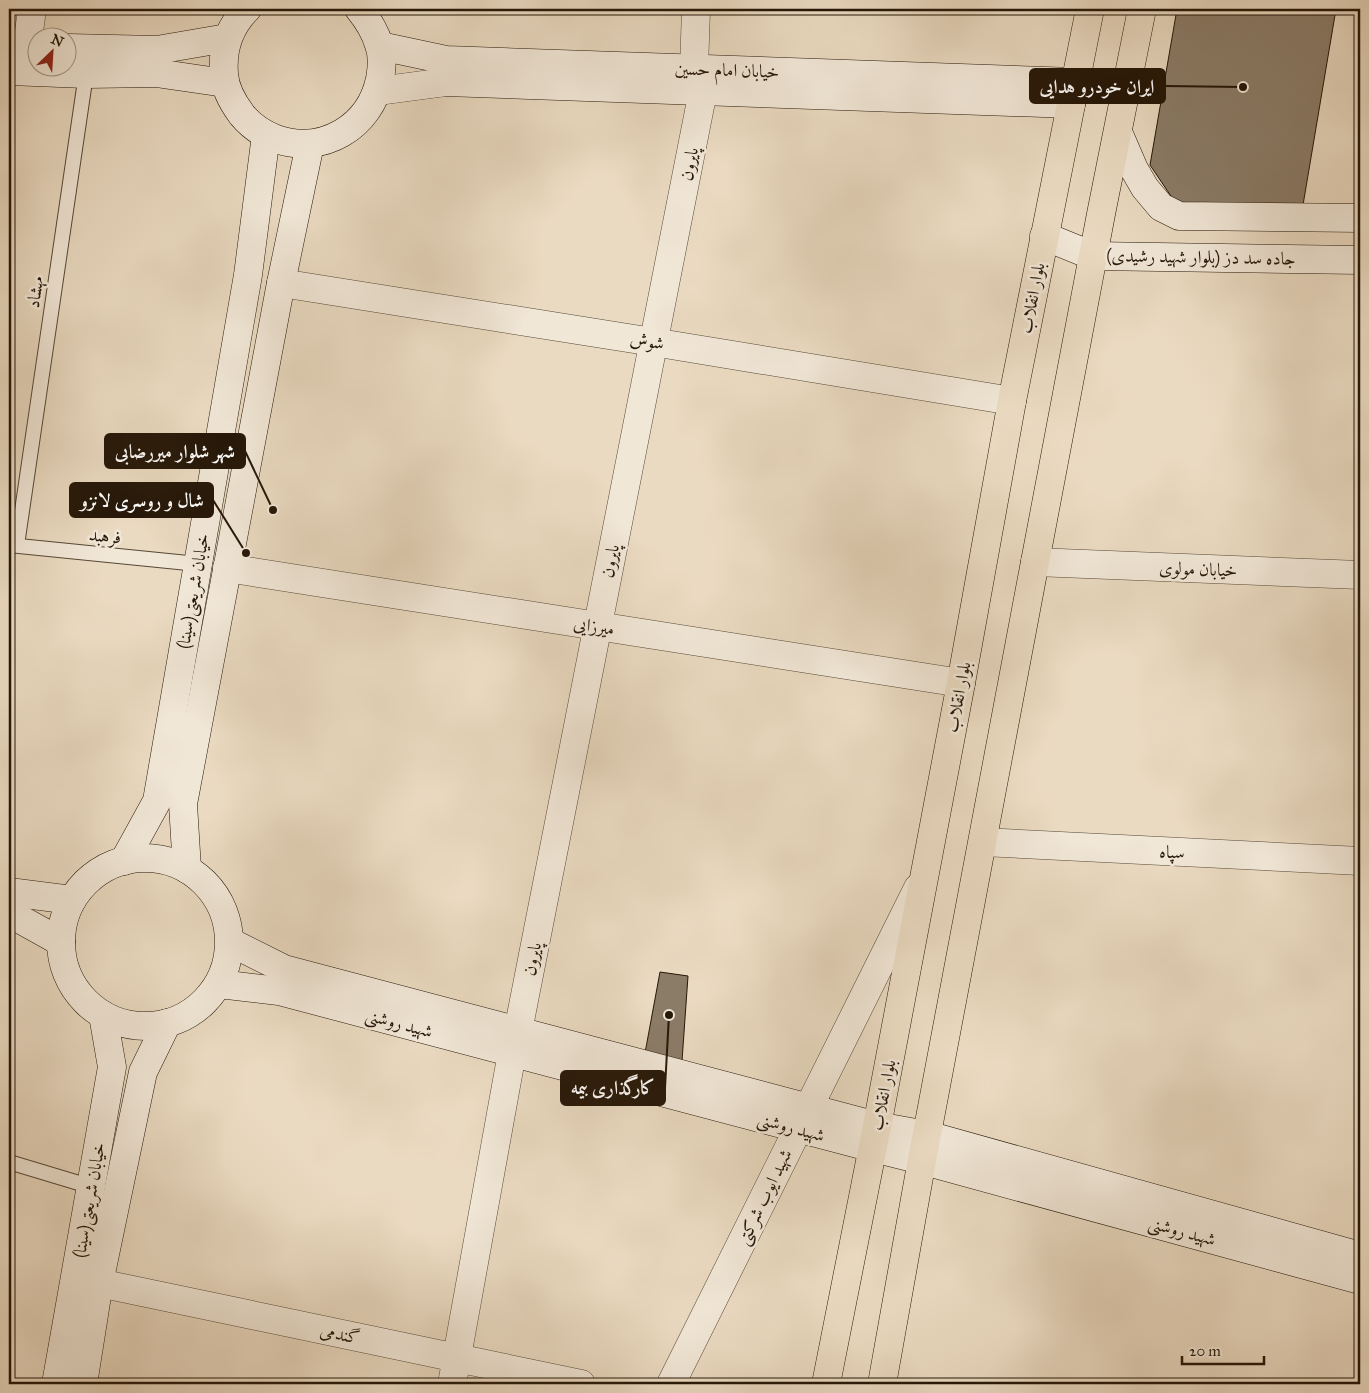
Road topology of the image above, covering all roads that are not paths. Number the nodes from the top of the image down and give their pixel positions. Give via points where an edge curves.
1 (32, 9) edge
2 (247, 9) edge
3 (359, 9) edge
4 (696, 9) edge
5 (1090, 9) edge
6 (1142, 9) edge
7 (227, 38) junction
8 (380, 46) junction
9 (25, 47) edge
10 (78, 48) edge
11 (9, 71) edge
12 (86, 74) junction
13 (699, 80) junction
14 (225, 83) junction
15 (378, 91) junction
16 (1073, 93) junction
17 (1118, 132) junction
18 (266, 135) junction
19 (310, 144) junction
20 (1360, 218) edge
21 (1044, 236) junction
22 (1093, 256) junction
23 (1360, 260) edge
24 (281, 283) junction
25 (653, 342) junction
26 (1012, 401) junction
27 (13, 545) edge
28 (1035, 562) junction
29 (198, 564) junction
30 (227, 568) junction
31 (1360, 575) edge
32 (598, 626) junction
33 (961, 683) junction
34 (983, 842) junction
35 (124, 860) junction
36 (1360, 861) edge
37 (188, 869) junction
38 (924, 875) junction
39 (9, 892) edge
40 (72, 900) junction
41 (9, 913) edge
42 (61, 942) junction
43 (230, 942) junction
44 (218, 984) junction
45 (103, 1015) junction
46 (168, 1023) junction
47 (515, 1042) junction
48 (804, 1118) junction
49 (875, 1137) junction
50 (925, 1147) junction
51 (9, 1162) edge
52 (92, 1187) junction
53 (1360, 1256) edge
54 (1360, 1280) edge
55 (99, 1283) junction
56 (454, 1371) edge
57 (56, 1384) edge
58 (83, 1384) edge
59 (581, 1384) edge
60 (671, 1384) edge
61 (826, 1384) edge
62 (882, 1384) edge

1 - 9 main road
2 - 7 main road
3 - 8 main road via 372,25
4 - 13 main road, پایرون
5 - 16 main road, بلوار انقلاب
6 - 17 main road
7 - 10 main road via 156,50
7 - 14 main road via 223,60
8 - 13 main road, خیابان امام حسین via 446,60
8 - 15 main road via 382,69
11 - 12 main road
12 - 14 main road via 156,73
12 - 27 lane, مهشاد
13 - 15 main road, خیابان امام حسین via 446,82
13 - 16 main road, خیابان امام حسین
13 - 25 main road, پایرون
14 - 18 main road via 233,104 247,122
15 - 19 main road via 367,111 352,127 332,139
16 - 21 main road, بلوار انقلاب
17 - 20 main road via 1145,188 1161,207 1179,216
17 - 22 main road
18 - 19 main road via 287,142
18 - 29 main road, خیابان شریعتی(سینا) via 248,275
19 - 24 main road, خیابان شریعتی(سینا)
21 - 22 main road, جاده سد دز (بلوار شهید رشیدی)
21 - 26 main road, بلوار انقلاب
22 - 23 main road, جاده سد دز (بلوار شهید رشیدی)
22 - 28 main road
24 - 25 main road, شوش
24 - 30 main road, خیابان شریعتی(سینا)
25 - 26 main road, شوش
25 - 32 main road, پایرون
26 - 33 main road, بلوار انقلاب
27 - 29 lane, فرهبد
28 - 31 main road, خیابان مولوی
28 - 34 main road
29 - 35 main road, خیابان شریعتی(سینا) via 157,801
30 - 32 main road, میرزایی
30 - 37 main road, خیابان شریعتی(سینا) via 183,804
32 - 33 main road, میرزایی
32 - 47 main road, پایرون
33 - 38 main road, بلوار انقلاب
34 - 36 main road, سپاه
34 - 50 main road
35 - 37 main road via 167,861
35 - 40 main road via 85,882
37 - 43 main road via 205,882 218,900 227,920
38 - 48 main road, شهید ایوب شرکتی
38 - 49 main road, بلوار انقلاب
39 - 40 main road
40 - 42 main road via 64,920
41 - 42 main road
42 - 45 main road via 72,984
43 - 44 main road via 227,964
43 - 47 main road, شهید روشنی via 284,970
44 - 46 main road via 205,1002 188,1015
44 - 47 main road, شهید روشنی via 279,991
45 - 46 main road via 145,1026
45 - 52 main road, خیابان شریعتی(سینا) via 112,1066
46 - 55 main road, خیابان شریعتی(سینا) via 143,1072
47 - 48 main road, شهید روشنی
47 - 56 main road, پایرون
48 - 49 main road, شهید روشنی
48 - 60 main road, شهید ایوب شرکتی
49 - 50 main road, شهید روشنی
49 - 61 main road, بلوار انقلاب
50 - 53 main road, شهید روشنی
50 - 54 main road, شهید روشنی
50 - 62 main road
51 - 52 lane
52 - 57 main road, خیابان شریعتی(سینا)
55 - 56 main road, گندمی
55 - 58 main road, خیابان شریعتی(سینا)
56 - 59 main road, گندمی

